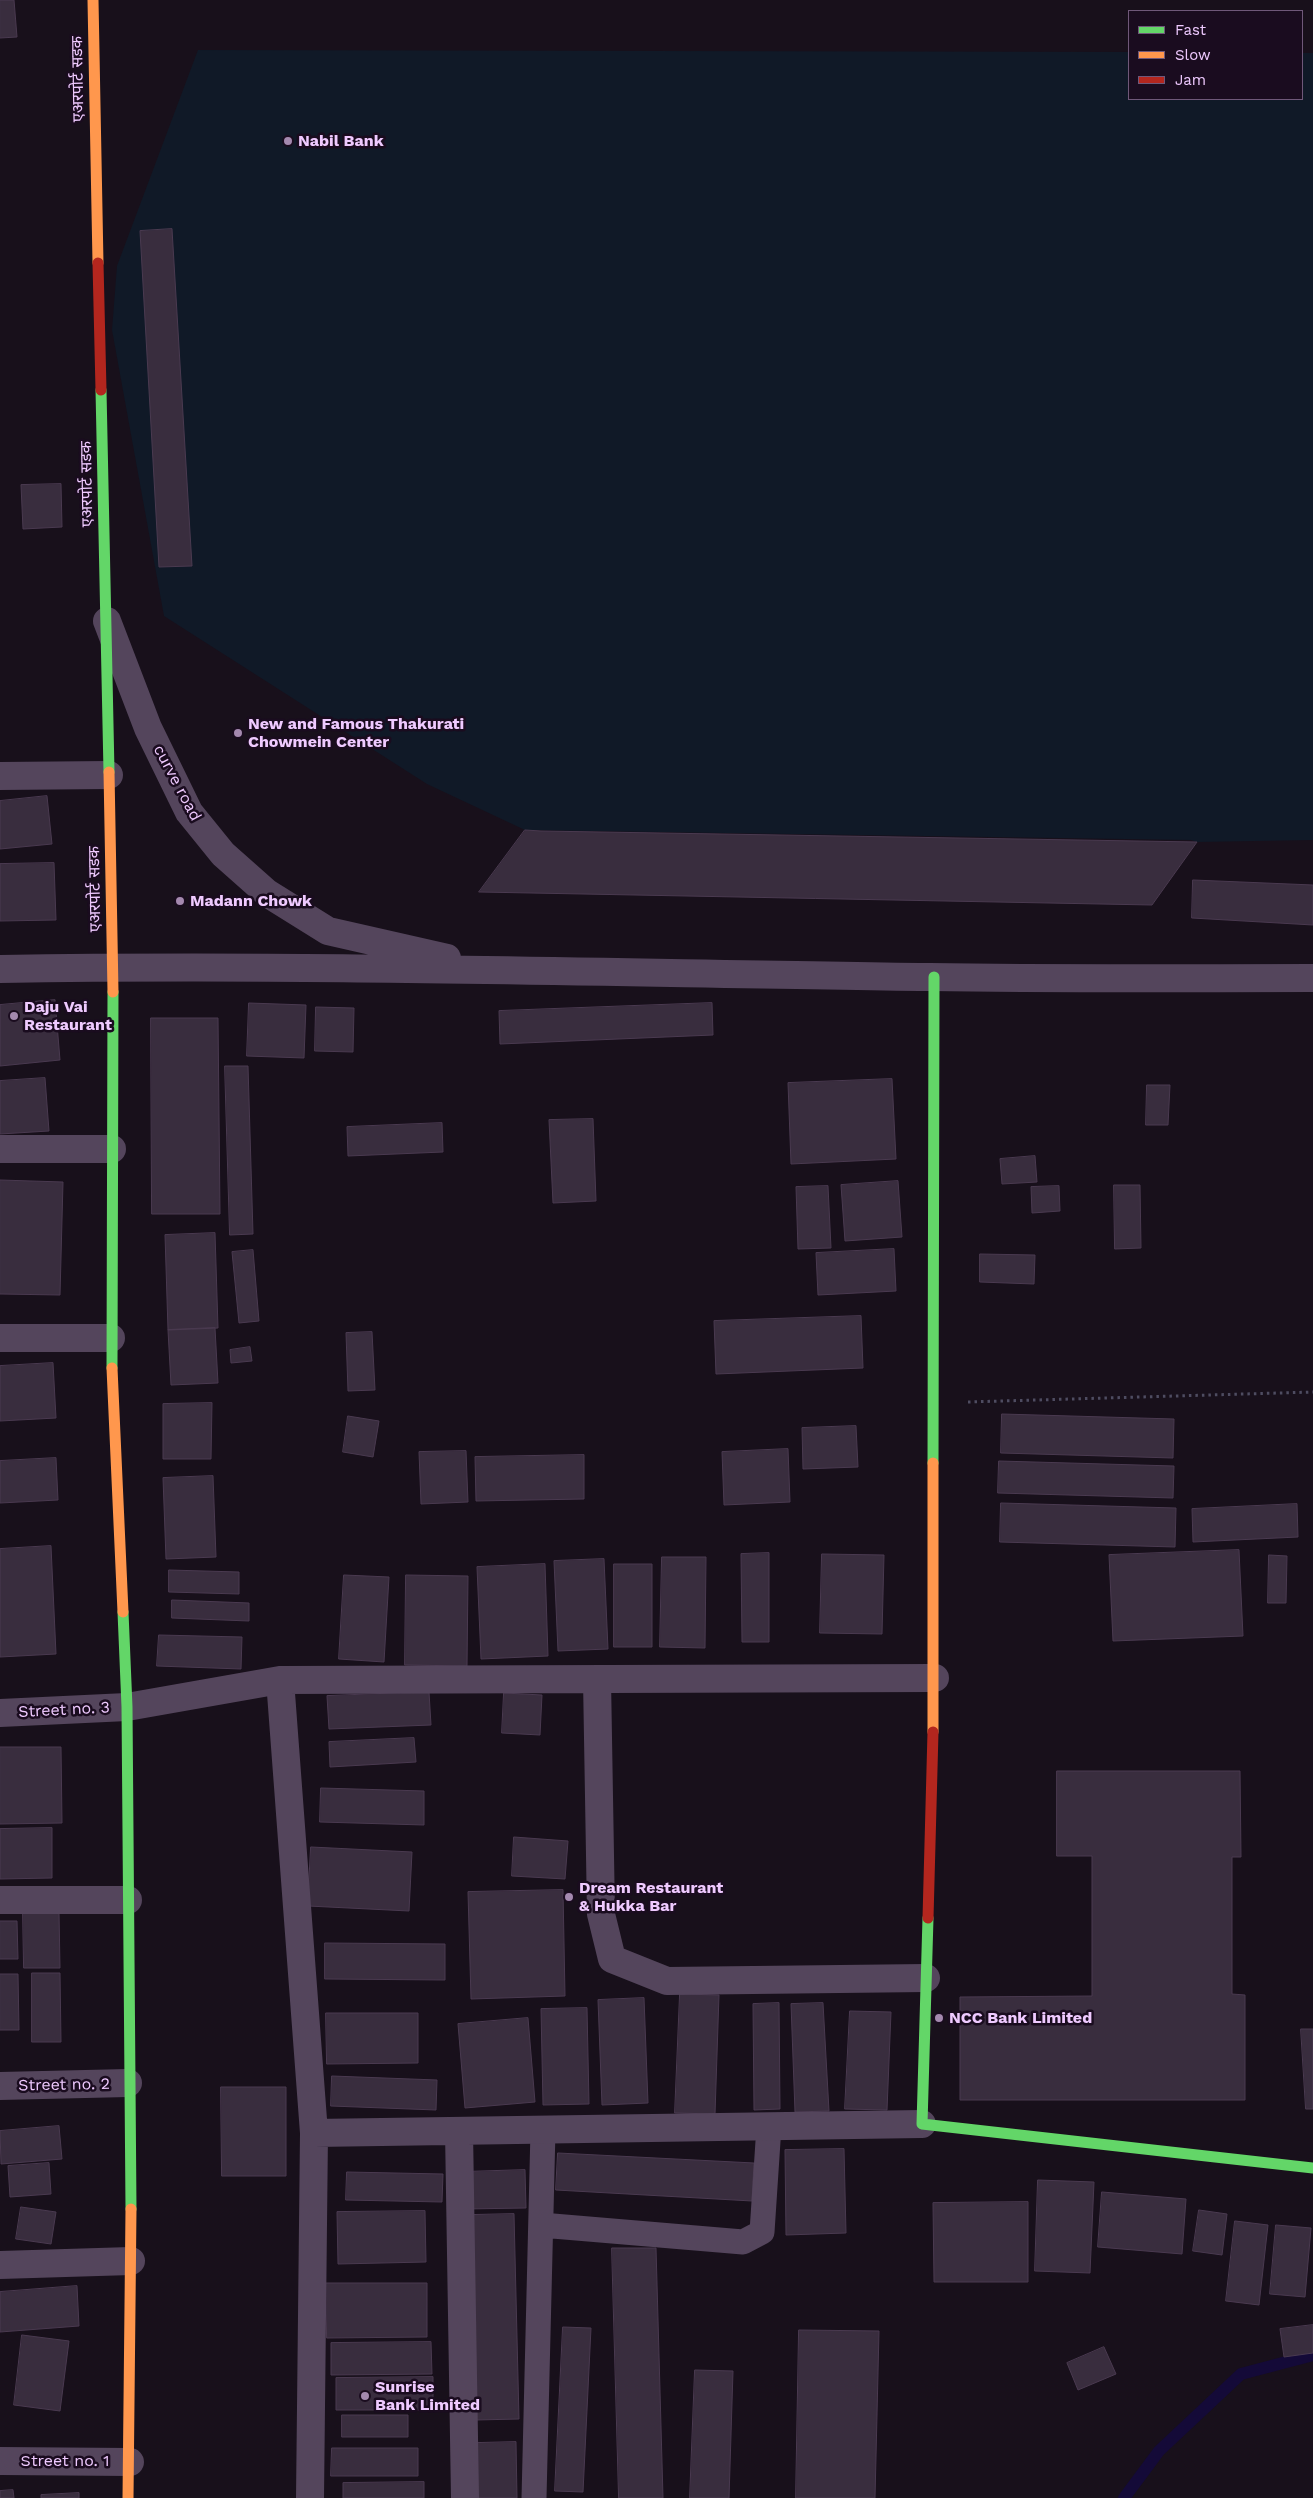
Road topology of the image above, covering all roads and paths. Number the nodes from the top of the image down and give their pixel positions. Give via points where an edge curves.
1 (93, 0) edge
2 (106, 620) junction
3 (109, 775) junction
4 (0, 776) edge
5 (113, 967) junction
6 (0, 969) edge
7 (495, 970) junction
8 (934, 977) junction
9 (1313, 978) edge
10 (0, 1149) edge
11 (112, 1149) junction
12 (0, 1338) edge
13 (111, 1338) junction
14 (1313, 1392) edge
15 (932, 1402) junction
16 (935, 1678) junction
17 (598, 1679) junction
18 (280, 1680) junction
19 (127, 1708) junction
20 (0, 1713) edge
21 (0, 1900) edge
22 (128, 1900) junction
23 (926, 1978) junction
24 (128, 2084) junction
25 (0, 2086) edge
26 (922, 2124) junction
27 (769, 2126) junction
28 (544, 2130) junction
29 (459, 2131) junction
30 (314, 2132) junction
31 (1313, 2168) edge
32 (541, 2225) junction
33 (131, 2260) junction
34 (0, 2265) edge
35 (0, 2461) edge
36 (130, 2462) junction
37 (128, 2498) edge
38 (310, 2498) edge
39 (465, 2498) edge
40 (534, 2498) edge

1 - 2 street, एअरपोर्ट सडक
2 - 3 street, एअरपोर्ट सडक
2 - 7 street, curve road via 148,728 189,812 223,854 267,893 328,930
3 - 4 street
3 - 5 street, एअरपोर्ट सडक
5 - 6 street
5 - 7 street
5 - 11 street, एअरपोर्ट सडक
7 - 8 street
8 - 9 street
8 - 15 street
10 - 11 street
11 - 13 street, एअरपोर्ट सडक
12 - 13 street
13 - 19 street, एअरपोर्ट सडक
14 - 15 path
15 - 16 street
16 - 17 street, Street no. 3
16 - 23 street
17 - 18 street, Street no. 3
17 - 23 street via 601,1914 612,1959 667,1981
18 - 19 street, Street no. 3
18 - 30 street
19 - 20 street, Street no. 3
19 - 22 street, एअरपोर्ट सडक
21 - 22 street
22 - 24 street, एअरपोर्ट सडक
23 - 26 street
24 - 25 street, Street no. 2
24 - 33 street, एअरपोर्ट सडक
26 - 27 street
26 - 31 street
27 - 28 street
27 - 32 lane via 762,2232 743,2242
28 - 29 street
28 - 32 lane
29 - 30 street
29 - 39 street
30 - 38 street
32 - 40 lane
33 - 34 street
33 - 36 street, एअरपोर्ट सडक
35 - 36 street, Street no. 1
36 - 37 street, एअरपोर्ट सडक

